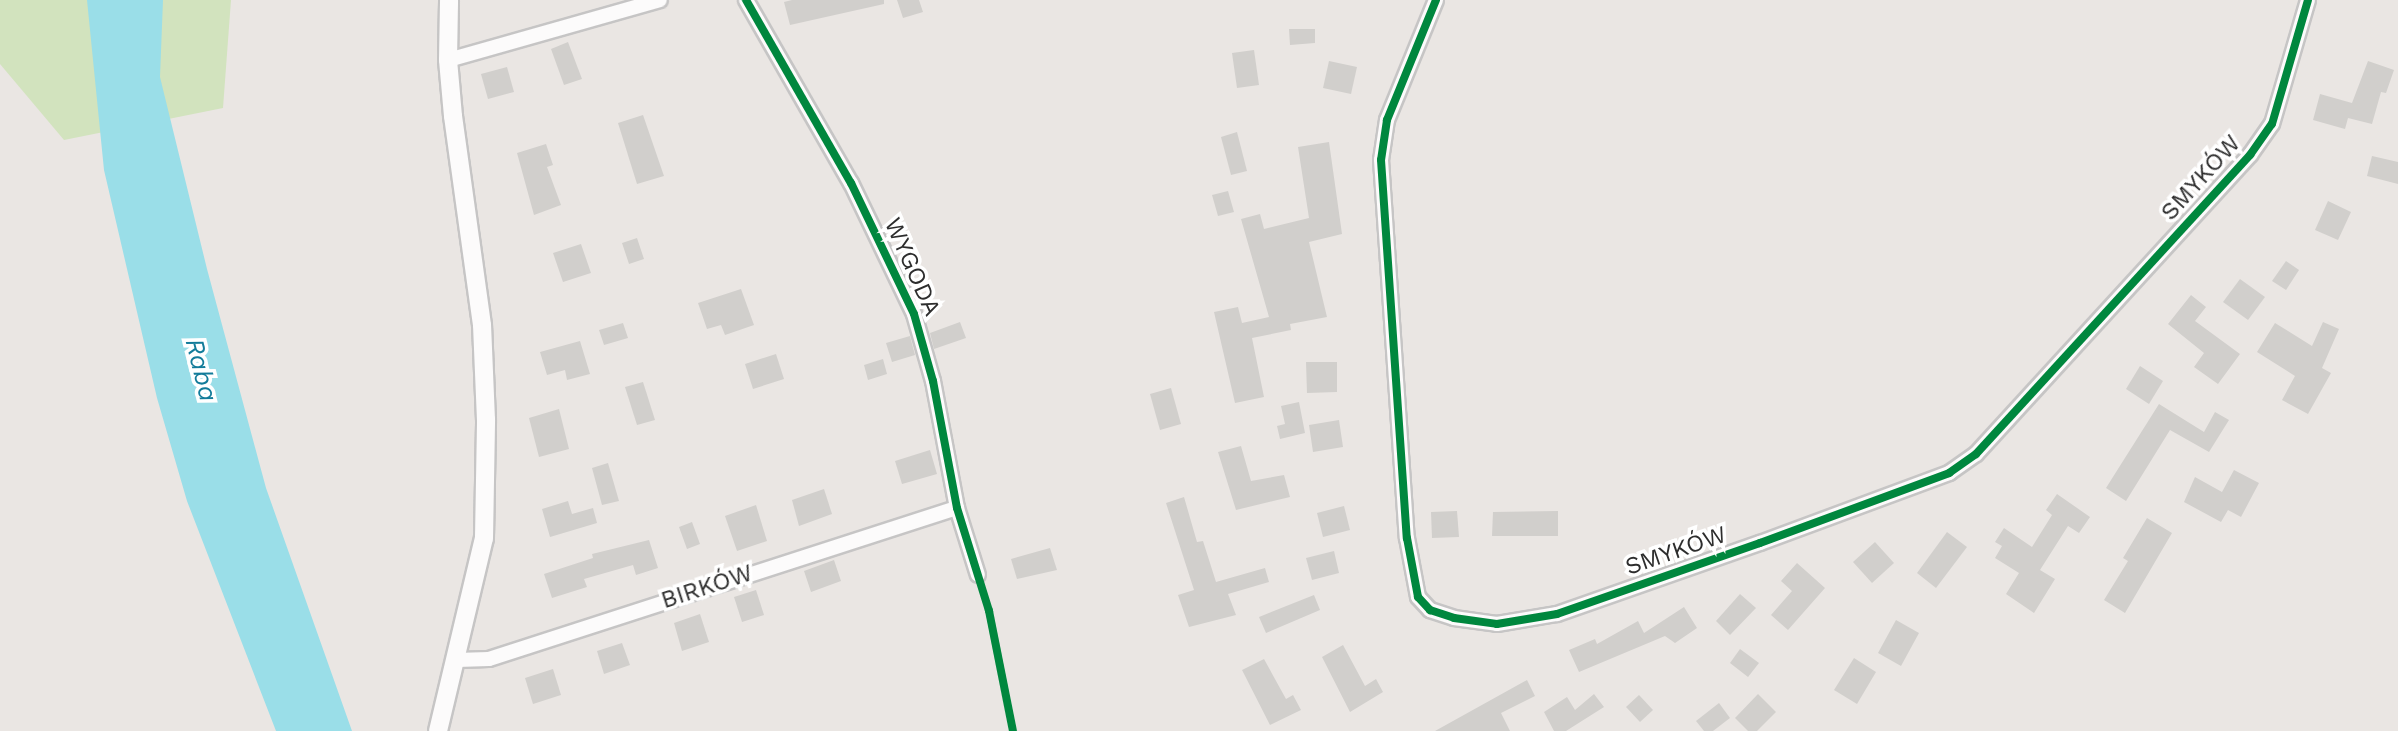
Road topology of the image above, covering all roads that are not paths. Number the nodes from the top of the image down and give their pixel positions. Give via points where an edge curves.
1 (449, 0) edge
2 (660, 0) edge
3 (746, 0) edge
4 (1436, 0) edge
5 (2308, 0) edge
6 (448, 60) junction
7 (957, 508) junction
8 (978, 575) dead end
9 (457, 660) junction
10 (438, 731) edge

1 - 6 street
2 - 6 street
3 - 7 street, WYGODA via 851,183 914,314 933,381
4 - 5 street, SMYKÓW via 1387,120 1381,160 1407,538 1418,597 1430,610 1497,624 1557,614 1702,563 1949,473 1976,454 2250,155 2272,124
6 - 9 street via 482,325 486,420 484,538
7 - 8 street, WYGODA
7 - 9 street, BIRKÓW via 489,659
9 - 10 street

